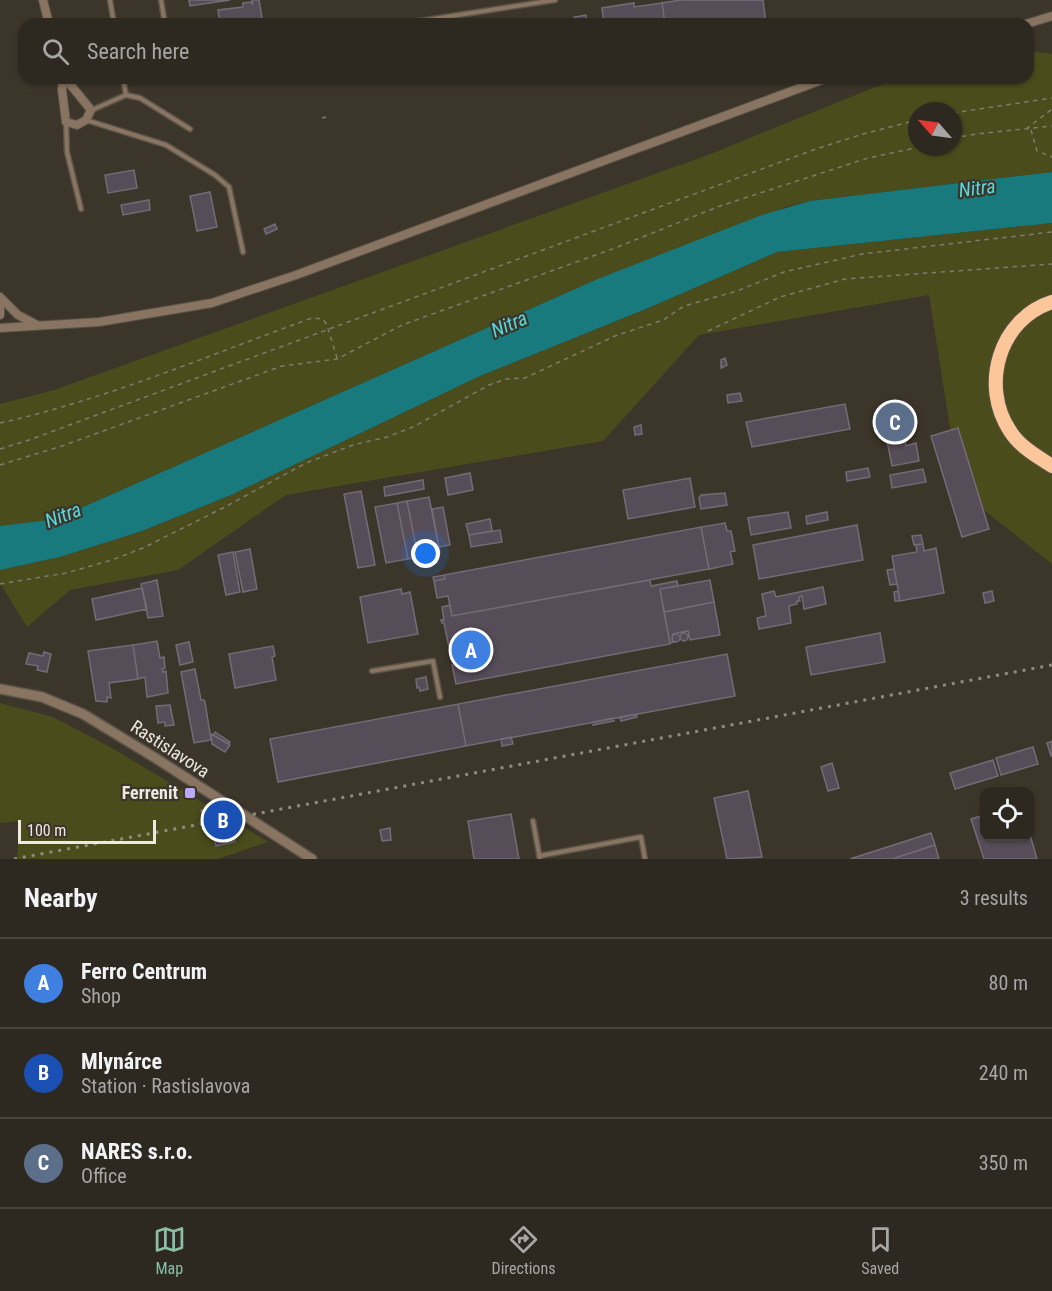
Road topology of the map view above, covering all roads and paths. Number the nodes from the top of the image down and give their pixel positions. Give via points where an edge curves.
1 (43, 0) edge
2 (110, 0) edge
3 (161, 0) edge
4 (555, 0) edge
5 (1052, 16) edge
6 (48, 18) edge
7 (113, 18) edge
8 (164, 18) edge
9 (439, 18) edge
10 (1034, 22) edge
11 (63, 84) edge
12 (69, 84) edge
13 (124, 84) edge
14 (811, 84) edge
15 (126, 95) junction
16 (1052, 98) edge
17 (1052, 109) edge
18 (92, 110) junction
19 (962, 111) edge
20 (326, 117) dead end
21 (322, 118) dead end
22 (86, 120) junction
23 (66, 122) junction
24 (908, 122) edge
25 (1052, 126) edge
26 (190, 129) dead end
27 (1025, 129) junction
28 (1030, 129) junction
29 (962, 136) edge
30 (908, 150) edge
31 (1052, 157) edge
32 (81, 208) dead end
33 (1052, 232) edge
34 (243, 252) dead end
35 (1052, 264) edge
36 (0, 297) edge
37 (1052, 302) edge
38 (0, 303) edge
39 (1052, 308) edge
40 (0, 315) edge
41 (38, 325) junction
42 (0, 328) edge
43 (328, 329) junction
44 (708, 331) dead end
45 (337, 359) junction
46 (0, 423) edge
47 (0, 449) edge
48 (1052, 456) edge
49 (0, 465) edge
50 (1052, 466) edge
51 (0, 584) edge
52 (372, 671) dead end
53 (0, 689) edge
54 (440, 697) dead end
55 (533, 821) dead end
56 (540, 857) edge
57 (312, 859) edge
58 (645, 859) edge

1 - 6 street
2 - 7 lane
3 - 8 lane
4 - 9 lane
5 - 10 street
11 - 23 street
12 - 18 street
13 - 15 lane
14 - 41 street via 212,303 99,321
15 - 18 lane
15 - 26 lane via 140,99
16 - 19 path
17 - 27 path
18 - 22 street
20 - 21 path
22 - 23 street via 77,125
22 - 34 lane via 166,146 215,175 230,188
23 - 32 lane via 67,153
24 - 43 path via 816,149
25 - 28 path
27 - 28 path
27 - 29 path
28 - 31 path via 1037,151
30 - 45 path via 868,158 720,206 402,325
33 - 51 path via 862,254 784,272 684,306 663,320 615,336 525,378 506,378 489,385 396,434 306,463 143,548 66,573
35 - 44 path via 845,279 780,297
36 - 41 street via 18,315
37 - 50 highway via 1027,314 1013,328 997,363 995,381 1002,416 1010,431 1019,443
38 - 40 street
39 - 48 highway via 1019,332 1008,349 1001,381 1003,400 1015,428
41 - 42 street
43 - 45 path
43 - 46 path via 323,319 312,318 125,387
43 - 47 path
45 - 49 path via 282,366
52 - 54 lane via 433,661
53 - 57 street, Rastislavova via 42,697 83,714
55 - 56 lane
56 - 58 lane via 641,837

